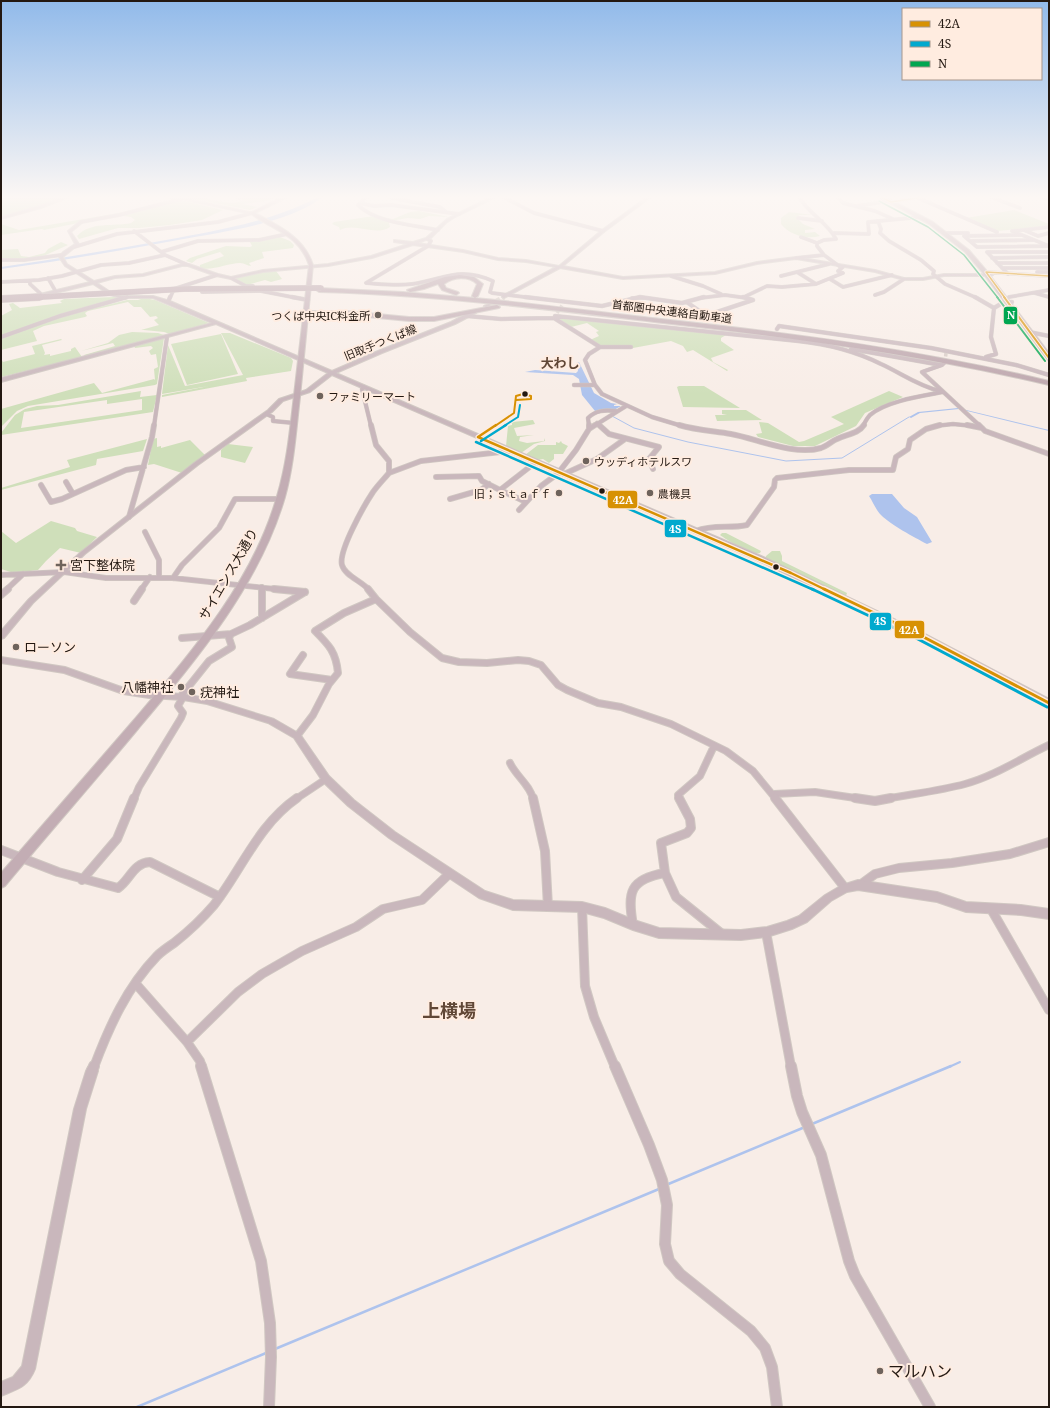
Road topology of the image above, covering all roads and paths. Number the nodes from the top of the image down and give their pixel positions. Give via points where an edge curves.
1 (64, 263) edge
2 (131, 263) edge
3 (182, 263) edge
4 (310, 263) edge
5 (337, 263) edge
6 (400, 263) edge
7 (527, 263) edge
8 (565, 263) edge
9 (759, 263) edge
10 (822, 263) edge
11 (835, 263) edge
12 (924, 263) edge
13 (980, 263) edge
14 (997, 263) joint
15 (1049, 263) edge
16 (829, 264) junction
17 (188, 265) junction
18 (841, 266) junction
19 (311, 267) junction
20 (559, 268) junction
21 (1002, 268) junction
22 (1047, 268) edge
23 (1018, 270) junction
24 (76, 272) junction
25 (797, 272) junction
26 (1007, 272) junction
27 (1049, 272) edge
28 (988, 274) junction
29 (217, 275) junction
30 (892, 275) junction
31 (671, 276) junction
32 (781, 276) dead end
33 (935, 276) junction
34 (1049, 276) edge
35 (48, 278) junction
36 (231, 278) junction
37 (830, 279) junction
38 (904, 279) junction
39 (30, 280) junction
40 (1, 282) edge
41 (92, 283) junction
42 (816, 284) junction
43 (261, 286) junction
44 (309, 286) junction
45 (342, 288) junction
46 (320, 289) junction
47 (1049, 290) edge
48 (258, 291) junction
49 (56, 292) junction
50 (202, 292) dead end
51 (384, 292) junction
52 (1032, 292) junction
53 (509, 294) junction
54 (42, 295) junction
55 (725, 295) junction
56 (875, 295) dead end
57 (127, 297) junction
58 (504, 297) tunnel mouth
59 (744, 297) junction
60 (1049, 297) edge
61 (475, 298) junction
62 (308, 300) junction
63 (1009, 300) junction
64 (1, 301) edge
65 (168, 302) junction
66 (688, 303) junction
67 (994, 308) junction
68 (474, 312) dead end
69 (306, 313) junction
70 (555, 313) junction
71 (614, 315) junction
72 (467, 316) junction
73 (409, 317) junction
74 (430, 318) junction
75 (216, 323) junction
76 (777, 328) dead end
77 (1032, 332) junction
78 (1049, 336) edge
79 (167, 337) junction
80 (1, 338) edge
81 (600, 347) junction
82 (631, 347) dead end
83 (838, 348) junction
84 (1049, 351) edge
85 (982, 358) junction
86 (1049, 358) edge
87 (301, 360) junction
88 (332, 373) junction
89 (1049, 375) edge
90 (1, 380) edge
91 (1049, 382) edge
92 (574, 385) dead end
93 (593, 385) junction
94 (364, 387) junction
95 (943, 392) junction
96 (297, 395) junction
97 (626, 406) junction
98 (616, 412) junction
99 (266, 414) junction
100 (294, 423) junction
101 (597, 423) junction
102 (982, 428) junction
103 (589, 429) junction
104 (625, 439) junction
105 (510, 451) junction
106 (1049, 454) edge
107 (536, 462) junction
108 (144, 467) junction
109 (653, 469) dead end
110 (389, 473) junction
111 (561, 473) junction
112 (436, 477) dead end
113 (66, 482) dead end
114 (489, 484) junction
115 (42, 485) dead end
116 (500, 490) junction
117 (73, 494) junction
118 (281, 499) junction
119 (450, 499) dead end
120 (526, 502) junction
121 (519, 510) dead end
122 (129, 517) junction
123 (696, 531) junction
124 (145, 532) dead end
125 (64, 572) junction
126 (23, 574) junction
127 (1, 575) edge
128 (150, 577) junction
129 (159, 577) junction
130 (173, 578) junction
131 (241, 585) junction
132 (262, 587) junction
133 (3, 591) edge
134 (1, 595) edge
135 (376, 599) junction
136 (134, 601) dead end
137 (262, 618) junction
138 (231, 634) junction
139 (1, 636) edge
140 (208, 636) junction
141 (182, 638) dead end
142 (303, 655) dead end
143 (1, 660) edge
144 (332, 680) junction
145 (160, 696) junction
146 (182, 696) junction
147 (1049, 702) edge
148 (297, 736) junction
149 (714, 746) junction
150 (1049, 746) edge
151 (510, 763) dead end
152 (326, 779) junction
153 (774, 794) junction
154 (1049, 842) edge
155 (1, 850) edge
156 (21, 859) junction
157 (665, 873) junction
158 (449, 874) junction
159 (82, 880) junction
160 (1, 882) edge
161 (858, 886) junction
162 (845, 888) junction
163 (220, 897) junction
164 (548, 907) junction
165 (582, 907) junction
166 (991, 909) junction
167 (1049, 914) edge
168 (633, 925) junction
169 (766, 932) junction
170 (722, 934) junction
171 (136, 984) junction
172 (1049, 1010) edge
173 (187, 1042) junction
174 (92, 1071) joint
175 (1, 1389) edge
176 (269, 1407) edge
177 (777, 1407) edge
178 (930, 1407) edge

1 - 24 street
2 - 24 street via 101,265
3 - 17 street
4 - 19 main road, サイエンス大通り
5 - 19 street
6 - 53 street via 366,283 412,284 445,275 469,273 493,281 490,292
7 - 20 street
8 - 20 street
9 - 31 street via 715,273
10 - 16 street
11 - 18 street
12 - 33 street via 934,271 932,274
13 - 28 highway
14 - 15 street
14 - 21 street
16 - 18 street
16 - 25 street
17 - 29 street
17 - 41 street via 143,276 120,276
18 - 30 street
18 - 37 street via 838,271 843,274
19 - 36 street via 263,271
19 - 44 main road, サイエンス大通り
20 - 31 street via 623,278
20 - 53 street
21 - 23 street
21 - 26 street
22 - 23 street
22 - 27 street
23 - 26 street
23 - 27 street
24 - 35 street
24 - 41 street
25 - 32 street
25 - 42 street
26 - 28 street
26 - 34 street
28 - 33 street
28 - 63 highway
29 - 36 street
29 - 65 street via 174,289
30 - 37 street via 843,287
30 - 38 street
31 - 55 street
33 - 38 street via 917,280
33 - 67 street via 943,283
35 - 39 street
35 - 49 street
36 - 43 street via 246,286
37 - 42 street
38 - 56 street
39 - 40 street
39 - 54 street via 30,284
41 - 49 street
41 - 57 street via 115,295
42 - 59 street via 763,287
43 - 44 street
43 - 48 street
44 - 62 main road, サイエンス大通り
45 - 46 highway, 首都圏中央連絡自動車道
45 - 61 highway via 411,290 446,278 461,276 476,278 482,282 482,288
45 - 70 highway, 首都圏中央連絡自動車道 via 446,294
46 - 51 highway, 首都圏中央連絡自動車道
46 - 64 highway, 首都圏中央連絡自動車道, bridge via 193,291
47 - 52 street
48 - 50 street
48 - 62 street
49 - 54 street
51 - 71 highway, 首都圏中央連絡自動車道
51 - 73 highway via 438,300 442,307 429,315
52 - 60 street
52 - 63 street
53 - 58 street
53 - 66 street via 563,303 602,306 631,298
54 - 64 street via 17,296
55 - 59 street
55 - 66 street
57 - 65 street via 153,297
57 - 80 street via 60,316
59 - 66 street via 753,300 708,315
61 - 70 highway via 479,289 480,284 471,279 450,278 441,284 444,289 456,293
61 - 73 highway via 465,307 451,313
61 - 74 highway via 466,308
62 - 69 main road, サイエンス大通り
63 - 67 street
63 - 77 highway
65 - 75 street
67 - 85 street via 991,337 996,354
68 - 72 street, 旧取手つくば線
69 - 73 highway via 340,310
69 - 74 highway
69 - 87 main road, サイエンス大通り
70 - 72 street via 501,319
70 - 81 street
70 - 83 street via 798,340
70 - 91 highway, 首都圏中央連絡自動車道 via 801,334 888,346 962,360
71 - 74 highway via 507,306
71 - 91 highway, 首都圏中央連絡自動車道 via 886,349
72 - 88 street, 旧取手つくば線
75 - 79 street
75 - 87 street
76 - 85 street via 778,326 823,331
77 - 78 street
77 - 84 highway
77 - 86 highway
79 - 90 street
79 - 108 street via 152,437
81 - 82 street
81 - 93 street via 585,360
83 - 95 street via 882,364 922,386
83 - 95 street via 944,364 922,372
85 - 89 street
87 - 88 street
87 - 96 main road, サイエンス大通り
88 - 94 street
88 - 96 street, 旧取手つくば線 via 311,390
92 - 93 street
93 - 97 street via 602,394
94 - 105 street
94 - 110 street via 362,389 376,445 389,461
95 - 97 street via 909,399 870,414 859,431 822,448 804,450 730,434 696,430
95 - 102 street
96 - 99 street, 旧取手つくば線 via 281,400
96 - 100 main road, サイエンス大通り
97 - 98 street
98 - 101 street
98 - 103 street via 594,413 588,418
99 - 100 street via 273,417 273,421
99 - 122 street, 旧取手つくば線 via 196,464
100 - 118 main road, サイエンス大通り
101 - 103 street
101 - 104 street via 609,434
102 - 106 street
102 - 123 street via 954,423 924,429 910,440 908,449 896,457 893,470 849,470 777,478 774,487 747,525 705,527
103 - 111 street
104 - 109 street via 659,447 649,459
104 - 111 street via 597,459
105 - 107 street
105 - 110 street via 420,461
107 - 111 street
107 - 116 street
108 - 117 street via 126,470
108 - 122 street
110 - 135 street via 373,492 347,537 342,556 345,570 364,584
111 - 120 street via 541,486
111 - 123 street
112 - 114 street via 479,476 482,481
113 - 117 street
114 - 116 street
114 - 119 street via 481,490
115 - 117 street via 51,502
116 - 120 street
118 - 130 street via 235,499 217,531 180,567
118 - 131 main road, サイエンス大通り via 263,544
120 - 121 street
122 - 125 street, 旧取手つくば線 via 83,553
123 - 147 street via 869,610
124 - 129 street via 159,560
125 - 126 street
125 - 128 street via 106,578
125 - 139 street, 旧取手つくば線 via 31,601
126 - 127 street
126 - 133 street
128 - 129 street
128 - 136 street
129 - 130 street
130 - 131 street
131 - 132 street
131 - 140 main road, サイエンス大通り
132 - 137 street
132 - 137 street via 305,592
133 - 134 street
135 - 144 street via 330,620 315,631 332,648 337,660 338,673
135 - 149 street via 442,658 460,662 535,662 541,665 558,685 567,690 671,724
137 - 138 street
138 - 140 street
138 - 146 street via 229,638 232,647 209,662
140 - 141 street
140 - 145 main road, サイエンス大通り
142 - 144 street via 290,674
143 - 145 street via 65,670 123,691
144 - 148 street via 313,716
145 - 146 street
145 - 156 main road, サイエンス大通り
146 - 148 street via 271,721
146 - 159 street via 178,706 183,714 139,787 117,839
148 - 152 street
149 - 153 street via 753,771
149 - 157 street via 700,776 678,795 691,827 686,834 664,840 661,844
150 - 153 street via 965,784 875,801 815,792
151 - 164 street via 514,772 532,793 545,851
152 - 158 street via 392,835
152 - 163 street via 274,818
153 - 162 street
154 - 161 street via 1010,854 899,868 875,874
155 - 156 street
156 - 159 street
156 - 160 main road, サイエンス大通り
157 - 168 street via 645,877 633,889 630,910
157 - 170 street via 676,897
158 - 164 street via 482,895 513,905
158 - 173 street via 422,900 383,909 356,927 302,951 262,974 238,992
159 - 163 street via 118,888 128,880 134,868 145,861
161 - 162 street
161 - 166 street via 937,896 966,907
162 - 169 street via 828,898 803,919
163 - 171 street via 197,924 155,957
164 - 165 street
165 - 168 street
165 - 177 street via 585,986 594,1017 662,1180 667,1205 665,1244 669,1261 680,1274 752,1331 765,1348 772,1367
166 - 167 street
166 - 172 street
168 - 170 street via 659,933
169 - 170 street
169 - 178 street via 797,1096 821,1156 849,1261 855,1276
171 - 173 street
171 - 174 street via 123,1005
173 - 176 street via 200,1061 261,1261 270,1323
174 - 175 street via 80,1109 69,1159 28,1369 18,1382

